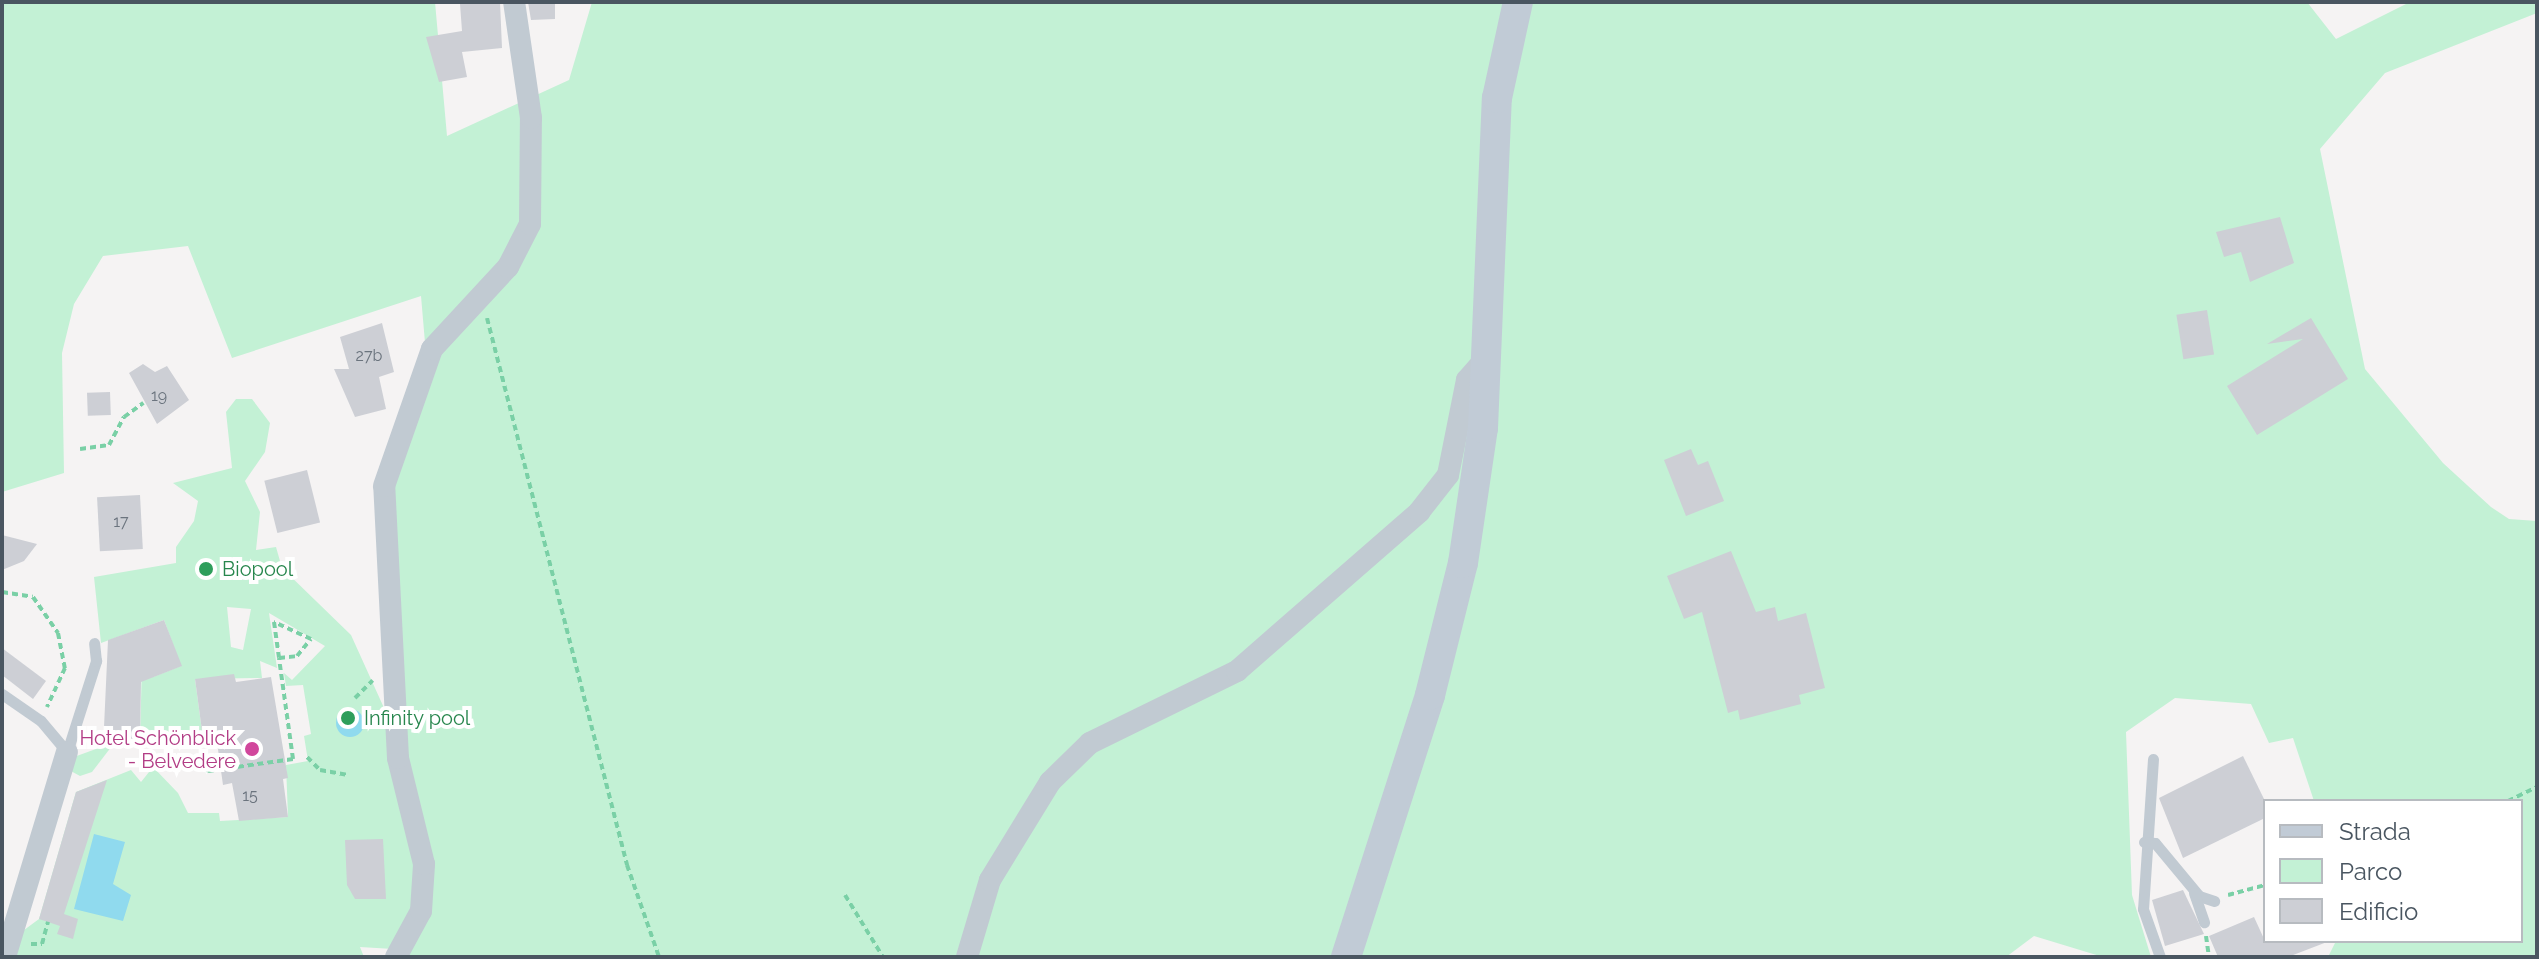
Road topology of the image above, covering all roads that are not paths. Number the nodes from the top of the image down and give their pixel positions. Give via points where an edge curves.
1 (514, 2) edge
2 (1518, 2) edge
3 (1488, 356) junction
4 (94, 643) dead end
5 (2, 694) edge
6 (67, 752) junction
7 (2153, 759) dead end
8 (2144, 842) junction
9 (2193, 892) junction
10 (2214, 901) dead end
11 (2204, 922) dead end
12 (5, 957) edge
13 (396, 957) edge
14 (967, 957) edge
15 (1346, 957) edge
16 (2160, 957) edge

1 - 13 street via 531,118 533,208 517,255 432,349 384,486 398,758 424,864 421,911
2 - 3 main road via 1497,98
3 - 14 street via 1467,380 1448,475 1419,512 1237,671 1090,743 1050,782 990,880
3 - 15 main road via 1453,608
4 - 6 lane via 96,661
5 - 6 lane via 41,721
6 - 12 street
7 - 8 lane
8 - 9 lane via 2155,843
8 - 16 lane via 2143,909
9 - 10 lane
9 - 11 lane

